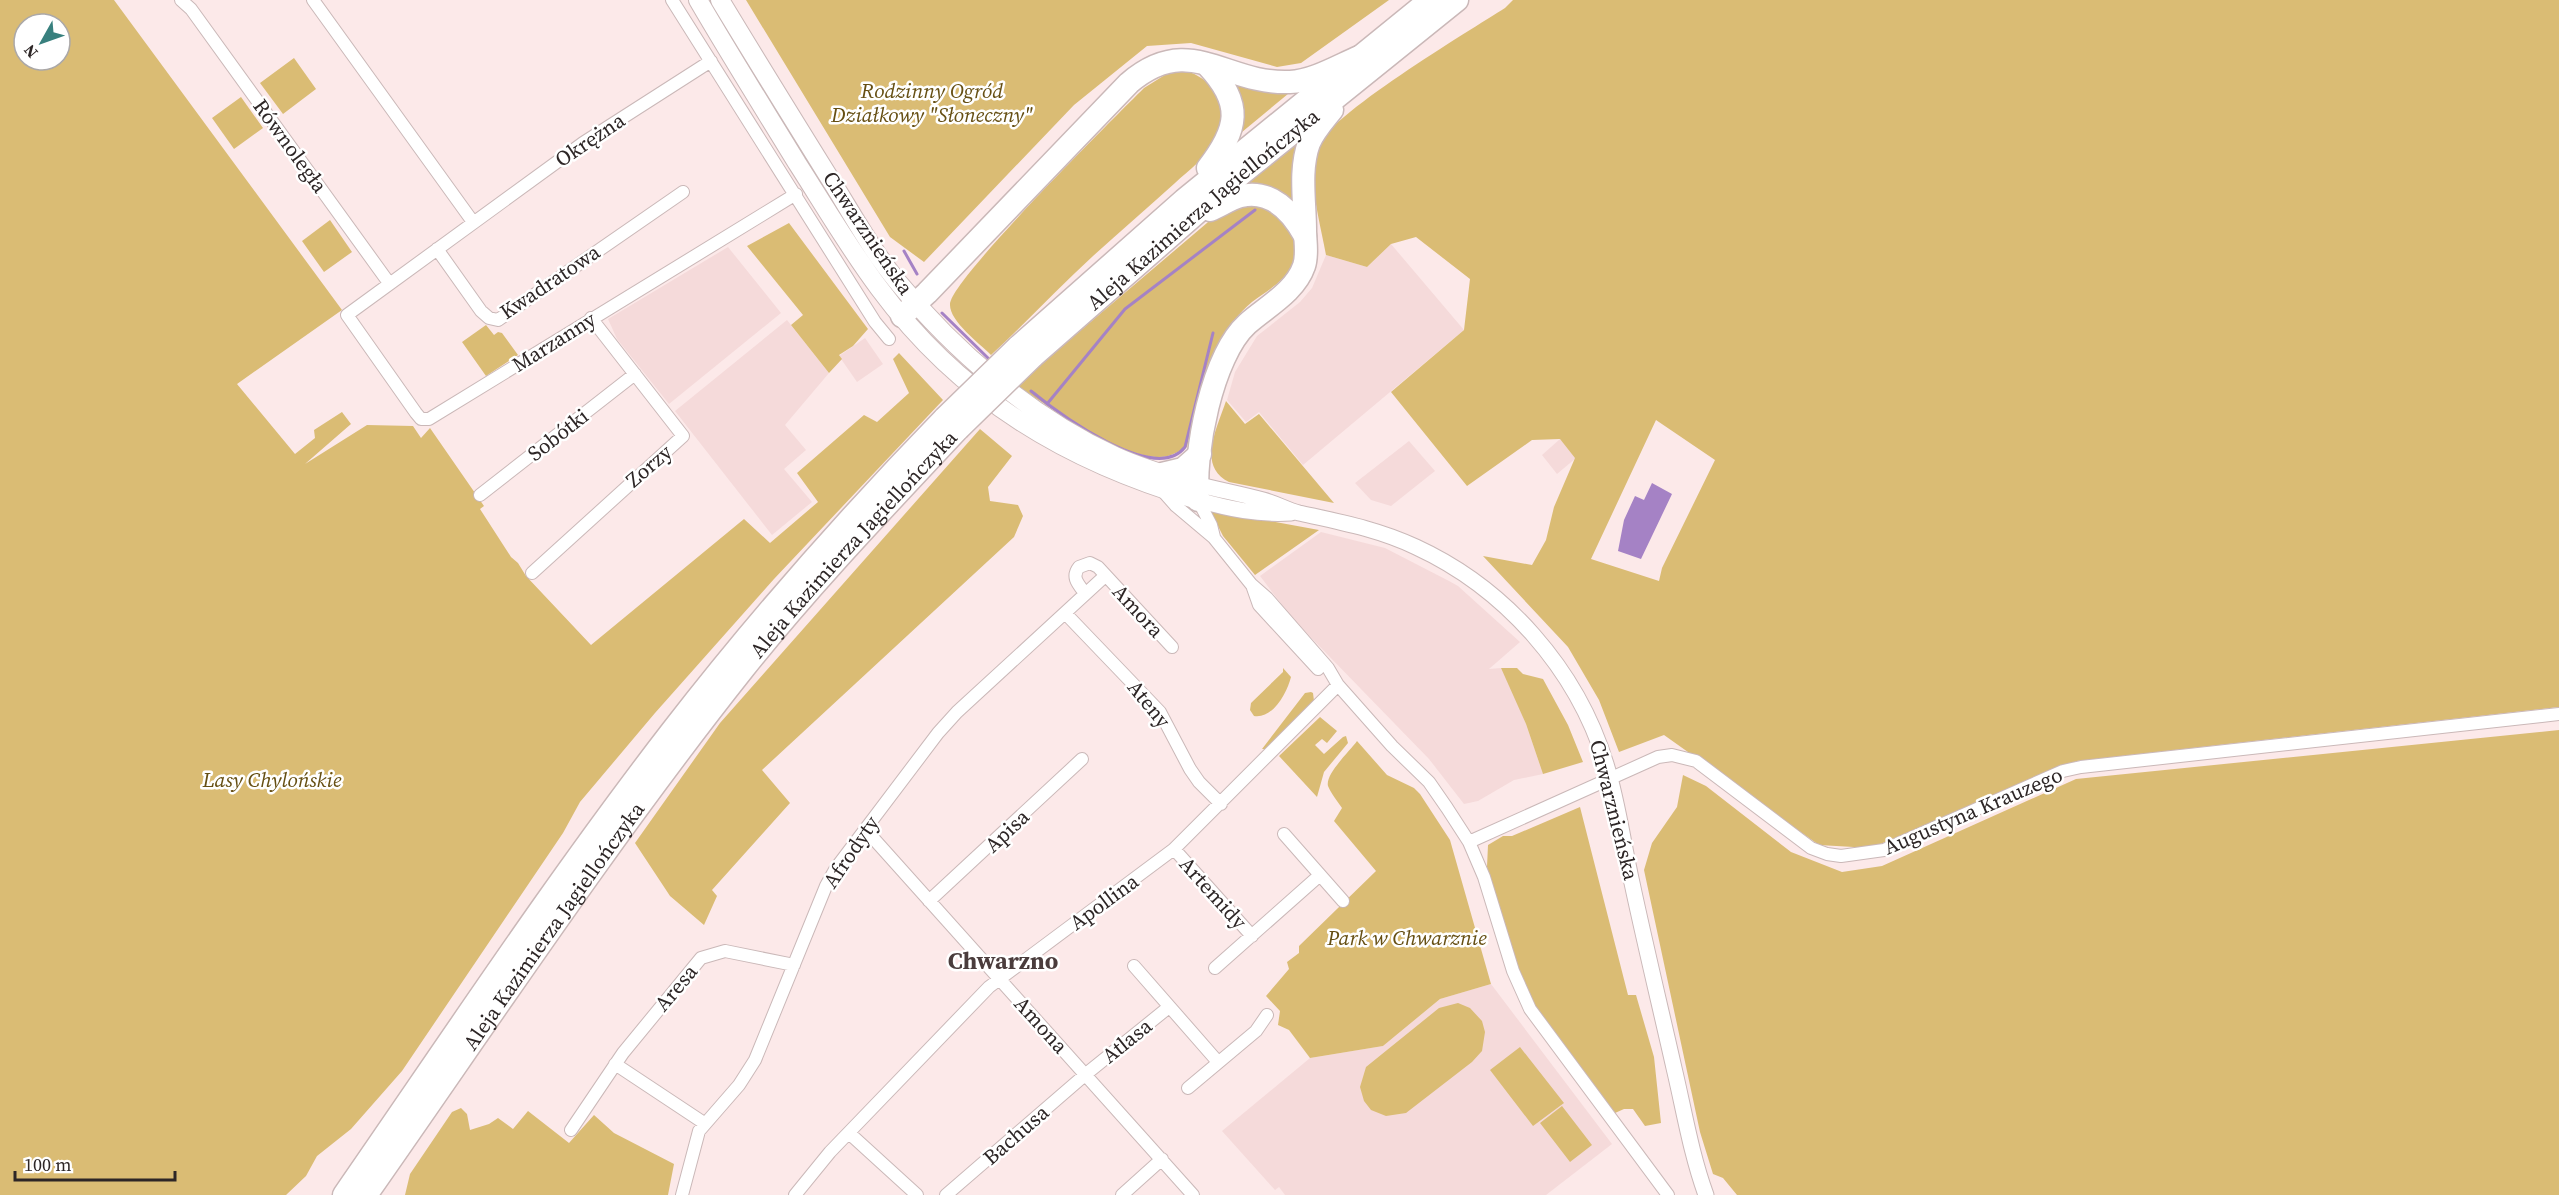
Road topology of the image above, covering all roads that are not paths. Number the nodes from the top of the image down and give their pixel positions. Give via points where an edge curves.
1 (181, 0) edge
2 (313, 0) edge
3 (672, 0) edge
4 (698, 0) edge
5 (720, 0) edge
6 (1430, 0) edge
7 (1457, 0) edge
8 (189, 5) edge
9 (1359, 57) junction
10 (711, 61) junction
11 (1207, 65) junction
12 (1354, 82) junction
13 (683, 192) dead end
14 (796, 194) junction
15 (1185, 210) junction
16 (473, 222) junction
17 (1305, 236) junction
18 (437, 249) junction
19 (389, 283) junction
20 (909, 310) junction
21 (347, 315) joint
22 (591, 318) junction
23 (889, 339) dead end
24 (635, 374) junction
25 (1200, 454) junction
26 (1161, 482) junction
27 (1197, 492) junction
28 (480, 495) dead end
29 (1214, 538) junction
30 (532, 573) dead end
31 (1105, 576) junction
32 (1085, 593) junction
33 (1065, 613) junction
34 (1172, 647) dead end
35 (1338, 685) junction
36 (2559, 714) edge
37 (1082, 759) dead end
38 (1610, 778) junction
39 (1221, 804) junction
40 (865, 829) junction
41 (1284, 834) dead end
42 (1469, 842) junction
43 (1174, 849) junction
44 (1320, 875) junction
45 (929, 901) junction
46 (1343, 901) dead end
47 (1252, 936) junction
48 (794, 965) junction
49 (1134, 966) dead end
50 (1215, 968) dead end
51 (999, 978) junction
52 (1169, 1007) junction
53 (1267, 1015) dead end
54 (1218, 1062) junction
55 (615, 1064) junction
56 (1086, 1074) junction
57 (1188, 1088) dead end
58 (704, 1124) junction
59 (571, 1130) dead end
60 (849, 1133) junction
61 (387, 1149) junction
62 (1162, 1160) junction
63 (344, 1195) edge
64 (366, 1195) edge
65 (682, 1195) edge
66 (795, 1195) edge
67 (917, 1195) edge
68 (946, 1195) edge
69 (1122, 1195) edge
70 (1193, 1195) edge
71 (1668, 1195) edge
72 (1706, 1195) edge

1 - 8 street, Równoległa
2 - 16 street
3 - 10 street, Chwarznieńska
4 - 20 main road, Chwarznieńska via 872,279
5 - 20 main road, Chwarznieńska via 895,279
6 - 9 highway, Aleja Kazimierza Jagiellończyka
7 - 12 highway, Aleja Kazimierza Jagiellończyka
8 - 19 street, Równoległa
9 - 11 highway via 1310,79 1290,82 1263,80
9 - 15 highway, Aleja Kazimierza Jagiellończyka
10 - 14 street, Chwarznieńska
10 - 16 street, Okrężna via 583,142
11 - 15 highway via 1225,86 1233,112 1232,126
11 - 20 highway via 1174,59 1141,73
12 - 15 highway, Aleja Kazimierza Jagiellończyka
12 - 17 highway via 1309,142 1304,174
13 - 18 street, Kwadratowa via 498,320 481,311
14 - 22 street, Marzanny
14 - 23 street, Chwarznieńska
15 - 17 highway via 1254,195 1268,198 1290,212
15 - 61 highway, Aleja Kazimierza Jagiellończyka, bridge via 1078,292 1025,352 801,573 679,723 587,845
16 - 18 street, Okrężna
17 - 25 highway via 1306,258 1301,273 1284,294 1246,325 1226,350 1212,387
18 - 19 street, Okrężna
19 - 21 street, Okrężna
20 - 26 main road, Chwarznieńska via 955,371 1016,419 1086,459
21 - 22 street, Marzanny via 416,413 425,420 434,418
22 - 24 street, Zorzy
24 - 28 street, Sobótki
24 - 30 street, Zorzy via 683,436
25 - 26 highway
25 - 27 highway
26 - 27 main road, Chwarznieńska
26 - 29 street, Chwarznieńska via 1176,506
27 - 29 street, Chwarznieńska
27 - 38 street, Chwarznieńska via 1228,508 1265,514 1297,512 1347,522 1385,534 1450,565 1491,594 1528,630 1569,681 1593,728
29 - 35 street, Chwarznieńska via 1328,668
31 - 32 street, Afrodyty
31 - 32 street via 1092,564 1079,567 1075,579
31 - 34 street, Amora
32 - 33 street, Afrodyty
33 - 39 street, Ateny via 1160,712 1190,769
33 - 40 street, Afrodyty via 938,733
35 - 39 street, Apollina
35 - 42 street, Chwarznieńska via 1429,783
36 - 38 street, Augustyna Krauzego via 2081,767 2063,771 1898,845 1857,855 1827,854 1811,848 1687,758 1658,757
37 - 45 street, Apisa
38 - 42 street, Augustyna Krauzego
38 - 72 street, Chwarznieńska
39 - 43 street, Apollina
40 - 45 street, Amona
40 - 48 street, Afrodyty via 829,879
41 - 44 street
42 - 71 street, Chwarznieńska via 1530,1009
43 - 47 street, Artemidy
43 - 51 street, Apollina
44 - 46 street
44 - 47 street, Artemidy
45 - 51 street, Amona
47 - 50 street, Artemidy
48 - 55 street, Aresa via 734,952 707,955 696,963
48 - 58 street, Afrodyty via 755,1060 739,1085
49 - 52 street, Atlasa
51 - 56 street, Amona
51 - 60 street, Apollina
52 - 54 street, Atlasa
52 - 56 street, Atlasa
53 - 54 street via 1256,1031
54 - 57 street
55 - 58 street
55 - 59 street, Aresa
56 - 62 street, Amona
56 - 68 street, Bachusa
58 - 65 street, Afrodyty via 694,1142
60 - 66 street, Apollina
60 - 67 street
61 - 63 highway, Aleja Kazimierza Jagiellończyka
61 - 64 highway, Aleja Kazimierza Jagiellończyka
62 - 69 street
62 - 70 street, Amona

